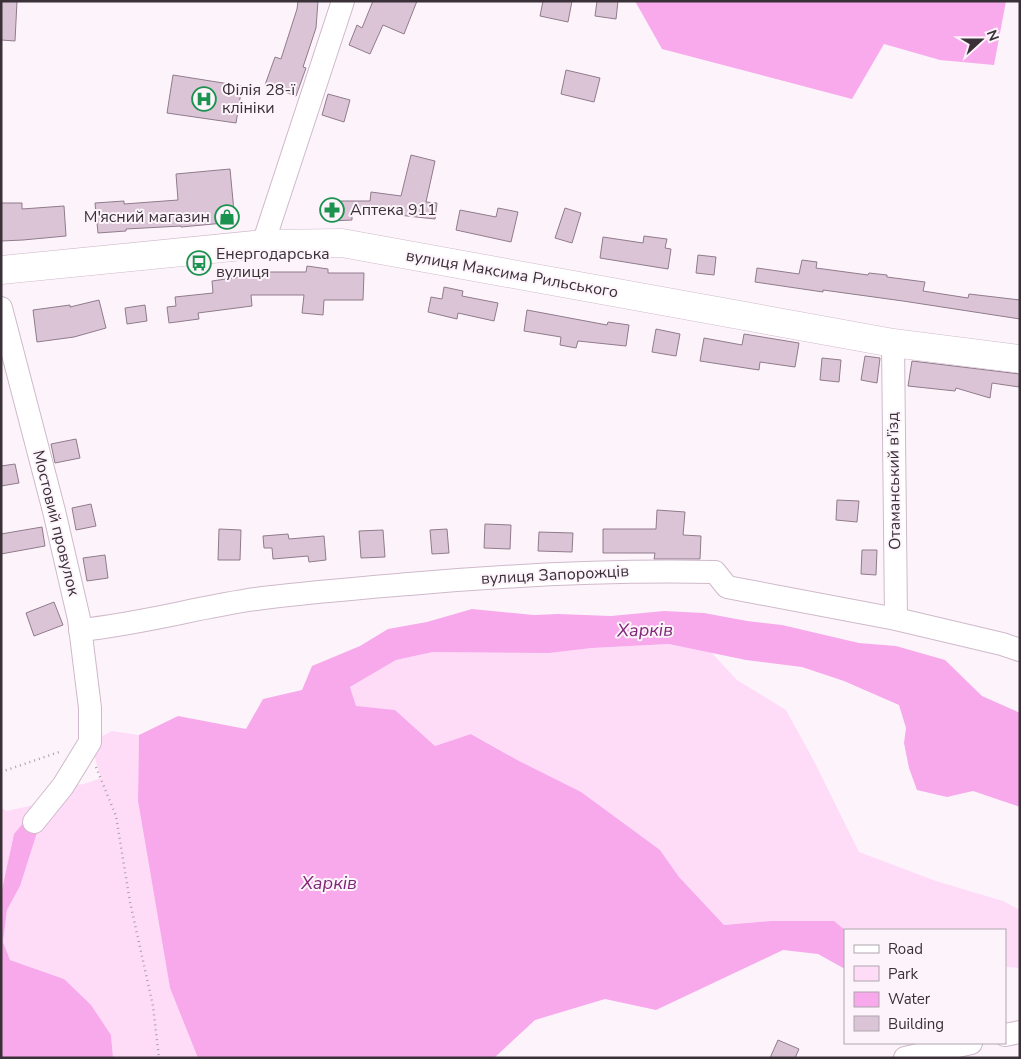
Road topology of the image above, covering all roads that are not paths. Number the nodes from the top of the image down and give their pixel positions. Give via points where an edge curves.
1 (342, 1) edge
2 (263, 244) junction
3 (1, 270) edge
4 (1, 308) edge
5 (893, 343) junction
6 (1020, 359) edge
7 (896, 620) junction
8 (80, 630) junction
9 (1020, 650) edge
10 (34, 822) dead end
11 (1020, 1032) edge
12 (1006, 1035) edge
13 (967, 1044) edge
14 (905, 1058) edge

1 - 2 street
2 - 3 main road, вулиця Максима Рильського
2 - 5 main road, вулиця Максима Рильського via 342,243
4 - 8 street, Мостовий провулок via 54,511
5 - 6 main road, вулиця Максима Рильського
5 - 7 street, Отаманський в'їзд
7 - 8 street, вулиця Запорожців via 727,587 715,572 652,570 480,578 316,592 261,598
7 - 9 street, вулиця Запорожців
8 - 10 street, Мостовий провулок via 90,708 90,742 63,786
11 - 12 street
13 - 14 street

